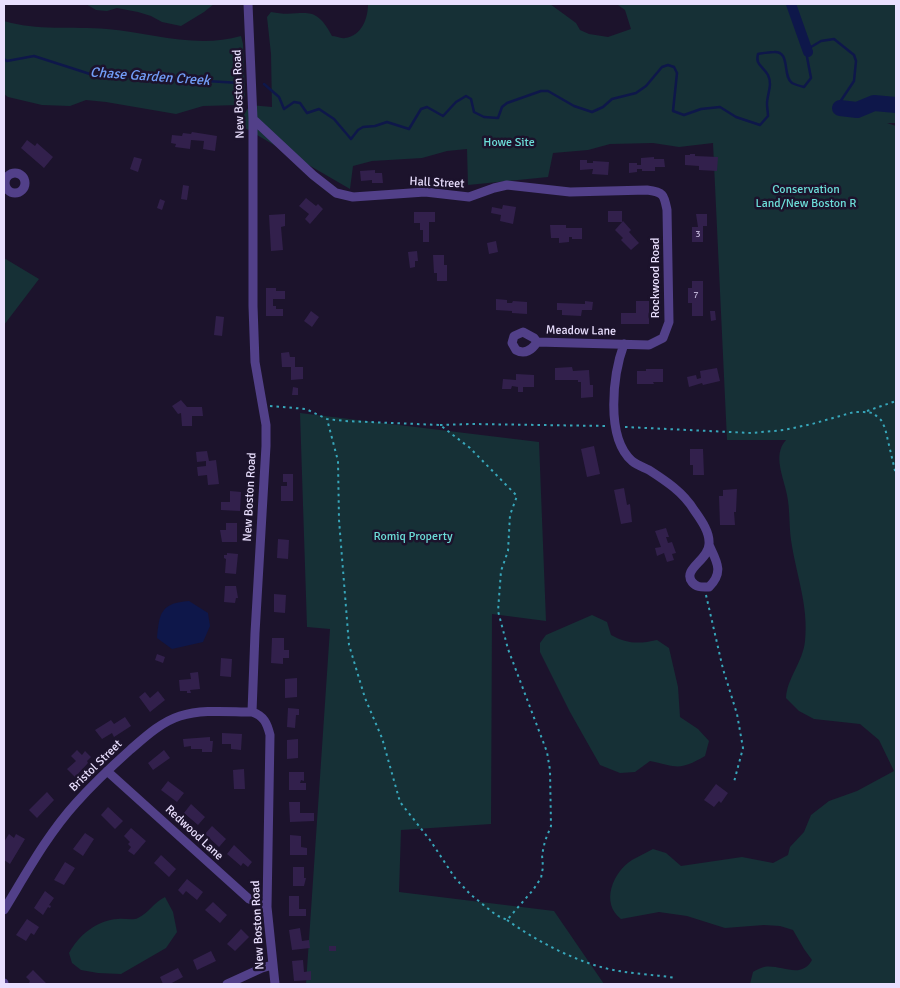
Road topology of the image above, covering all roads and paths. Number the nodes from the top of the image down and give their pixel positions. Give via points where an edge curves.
1 (248, 4) edge
2 (254, 119) junction
3 (666, 206) joint
4 (537, 342) dead end
5 (624, 344) junction
6 (896, 401) edge
7 (263, 406) junction
8 (864, 412) junction
9 (327, 419) junction
10 (440, 425) junction
11 (615, 426) junction
12 (896, 475) edge
13 (709, 545) junction
14 (704, 587) junction
15 (252, 712) junction
16 (107, 771) junction
17 (734, 782) dead end
18 (267, 907) junction
19 (4, 910) edge
20 (507, 920) junction
21 (272, 965) junction
22 (676, 978) dead end
23 (226, 984) edge
24 (274, 984) edge

1 - 2 street, New Boston Road
2 - 3 street, Hall Street via 313,175 336,193 345,195 364,197 425,192 469,197 507,185 570,192 656,191 664,196
2 - 7 street, New Boston Road via 253,306 255,362
3 - 5 street, Rockwood Road via 668,329 663,338 649,346
4 - 5 street, Meadow Lane
5 - 11 street via 616,377
6 - 8 path
7 - 9 path via 306,409
7 - 15 street, New Boston Road via 266,446
8 - 11 path via 784,430 751,433
8 - 12 path via 873,413 881,420
9 - 10 path
9 - 20 path via 338,461 339,520 349,645 365,698 382,738 400,802 455,878 496,915
10 - 11 path
10 - 20 path via 470,448 517,496 510,515 498,611 508,649 547,752 551,826 542,854 541,878
11 - 13 street via 627,456 685,496 707,531
13 - 14 street via 718,572 716,580 709,587
13 - 14 street via 703,560 693,566 689,574 695,586
14 - 17 path via 743,748
15 - 16 street, Bristol Street via 206,712 165,722
15 - 18 street, New Boston Road via 261,714 270,735
16 - 18 street, Redwood Lane via 249,899
16 - 19 street, Bristol Street via 62,820
18 - 21 street, New Boston Road
20 - 22 path via 546,944 599,967
21 - 23 street
21 - 24 street, New Boston Road

